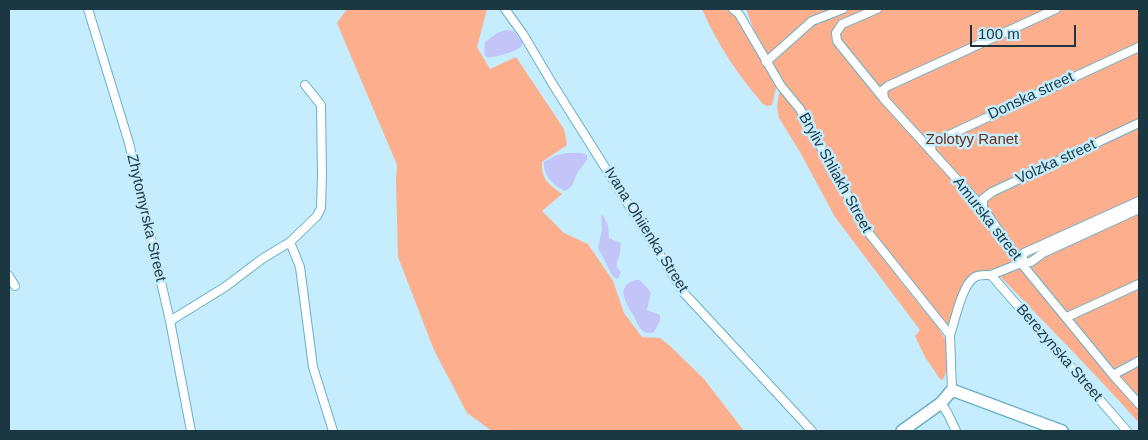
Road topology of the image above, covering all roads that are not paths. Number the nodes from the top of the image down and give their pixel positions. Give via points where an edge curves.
1 (88, 9) edge
2 (505, 9) edge
3 (844, 9) edge
4 (878, 9) edge
5 (1056, 9) edge
6 (738, 11) edge
7 (1139, 47) edge
8 (766, 62) junction
9 (306, 84) dead end
10 (884, 99) junction
11 (1139, 123) edge
12 (932, 152) junction
13 (1139, 200) edge
14 (983, 208) junction
15 (1139, 209) edge
16 (290, 242) junction
17 (1021, 263) junction
18 (991, 275) junction
19 (9, 276) edge
20 (1139, 284) edge
21 (14, 286) dead end
22 (1067, 317) junction
23 (170, 321) junction
24 (950, 335) junction
25 (1139, 361) edge
26 (1113, 375) junction
27 (952, 390) junction
28 (941, 403) junction
29 (1139, 404) edge
30 (191, 431) edge
31 (333, 431) edge
32 (812, 431) edge
33 (902, 431) edge
34 (956, 431) edge
35 (1062, 431) edge
36 (1127, 431) edge

1 - 23 street, Zhytomyrska Street via 129,144
2 - 32 street, Ivana Ohiienka Street via 684,293
3 - 8 street via 812,21
4 - 10 street, Amurska street via 842,24 836,34 837,41
5 - 10 street via 888,86 883,90
6 - 8 street, Bryliv Shliakh Street
7 - 12 street, Donska street via 932,143
8 - 24 street, Bryliv Shliakh Street via 800,109 868,232
9 - 16 street via 320,105 320,208 317,216
10 - 12 street, Amurska street
11 - 14 street, Volzka street via 992,192 984,199
12 - 14 street, Amurska street
13 - 17 street via 1024,252
14 - 17 street, Amurska street
15 - 17 street via 1043,253 1031,262
16 - 23 street
16 - 31 street via 300,266 313,366
17 - 18 street
17 - 22 street, Amurska street
18 - 24 street via 979,275 970,280
18 - 36 street, Berezynska Street
19 - 21 street
20 - 22 street
22 - 26 street, Amurska street
23 - 30 street, Zhytomyrska Street
24 - 27 street
25 - 26 street
26 - 29 street, Amurska street
27 - 28 street
27 - 35 street
28 - 33 street
28 - 34 street

